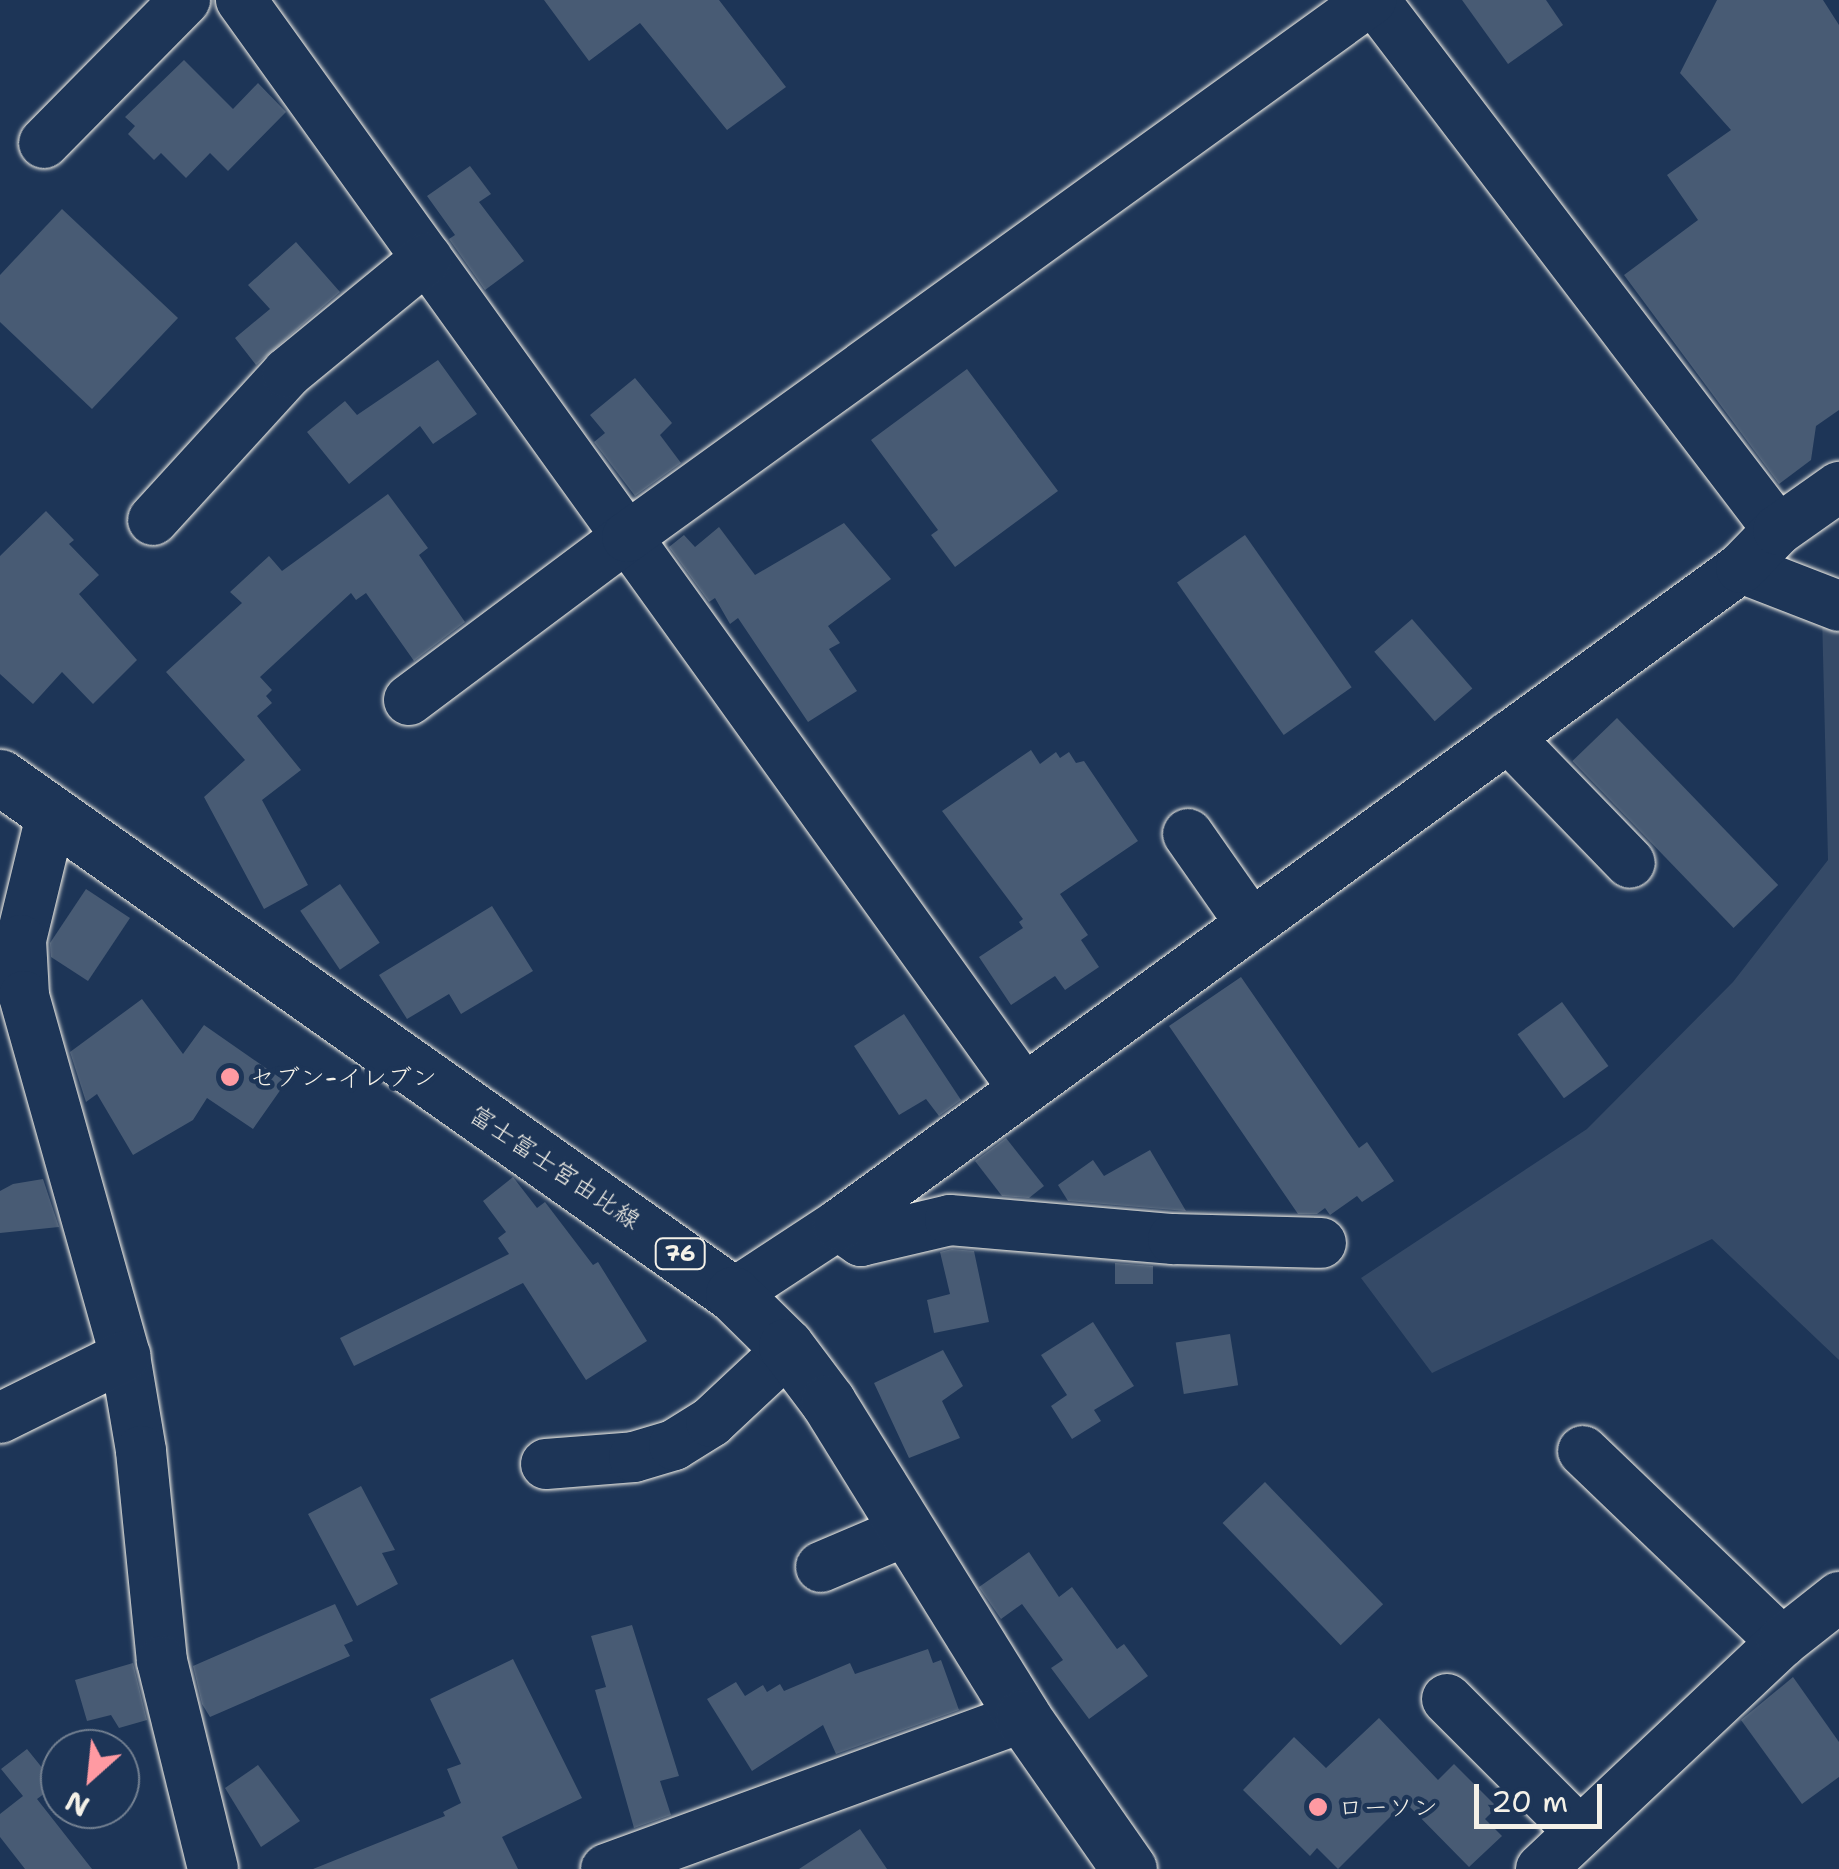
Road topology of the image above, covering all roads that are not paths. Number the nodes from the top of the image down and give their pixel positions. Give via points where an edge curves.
1 (184, 0) edge
2 (241, 0) edge
3 (1372, 0) edge
4 (44, 143) dead end
5 (427, 258) junction
6 (1839, 487) edge
7 (153, 520) dead end
8 (1778, 530) junction
9 (627, 538) junction
10 (1741, 568) junction
11 (1839, 606) edge
12 (410, 700) dead end
13 (1508, 737) junction
14 (0, 777) edge
15 (51, 816) junction
16 (1188, 834) dead end
17 (1630, 863) dead end
18 (1252, 924) junction
19 (1023, 1088) junction
20 (838, 1225) junction
21 (1322, 1243) dead end
22 (734, 1294) junction
23 (788, 1350) junction
24 (125, 1356) junction
25 (0, 1418) edge
26 (1583, 1451) dead end
27 (546, 1464) dead end
28 (908, 1530) junction
29 (821, 1567) dead end
30 (1839, 1597) edge
31 (1782, 1642) junction
32 (1447, 1699) dead end
33 (1023, 1717) junction
34 (1580, 1832) junction
35 (214, 1869) edge
36 (606, 1869) edge
37 (1129, 1869) edge
38 (1540, 1869) edge

1 - 4 street
2 - 5 street
3 - 8 street
3 - 9 street
5 - 7 street via 287,373
5 - 9 street
6 - 8 street
8 - 10 street
9 - 12 street
9 - 19 street
10 - 11 street
10 - 13 street
13 - 17 street
13 - 18 street
14 - 15 main road, 富士富士宮由比線 / 76
15 - 22 main road, 富士富士宮由比線 / 76
15 - 24 street via 20,940 24,996
16 - 18 street
18 - 19 street
19 - 20 street
20 - 21 street via 861,1240 950,1220 1173,1239
20 - 22 street
22 - 23 main road, 富士富士宮由比線 / 76
23 - 27 street via 711,1422 674,1445 634,1457
23 - 28 main road, 富士富士宮由比線 / 76
24 - 25 street
24 - 35 street via 162,1662
26 - 31 street
28 - 29 street
28 - 33 main road, 富士富士宮由比線 / 76
30 - 31 street
31 - 34 street
32 - 34 street
33 - 36 street
33 - 37 main road, 富士富士宮由比線 / 76
34 - 38 street

